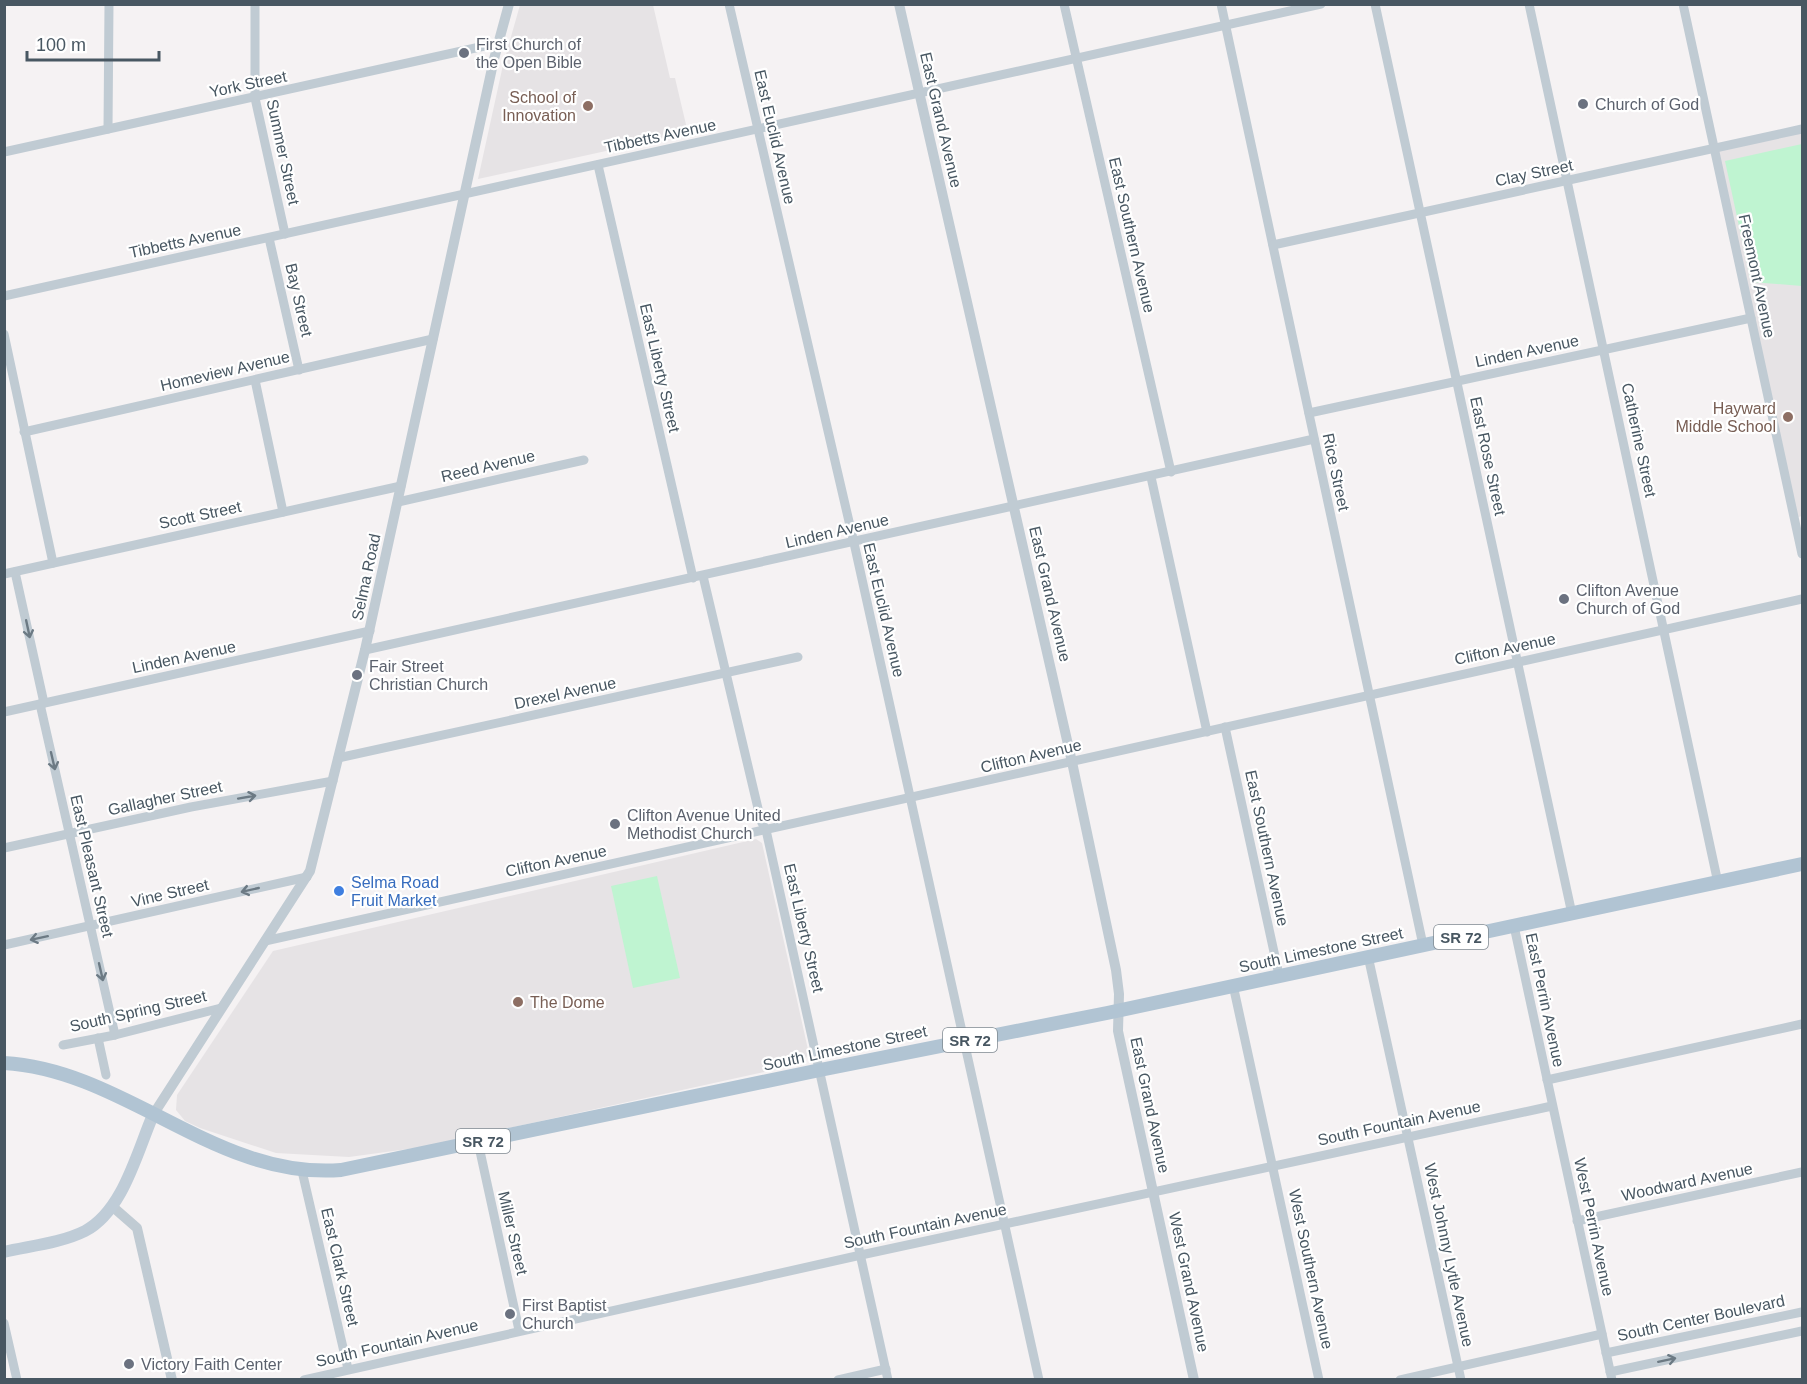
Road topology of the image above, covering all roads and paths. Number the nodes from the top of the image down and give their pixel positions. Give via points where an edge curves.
1 (109, 4) edge
2 (255, 4) edge
3 (509, 4) edge
4 (729, 4) edge
5 (899, 4) edge
6 (1064, 4) edge
7 (1221, 4) edge
8 (1321, 4) edge
9 (1375, 4) edge
10 (1529, 4) edge
11 (1683, 4) edge
12 (1225, 26) junction
13 (498, 43) junction
14 (1076, 59) junction
15 (920, 94) junction
16 (255, 98) junction
17 (108, 129) junction
18 (1803, 129) edge
19 (758, 130) junction
20 (1714, 148) junction
21 (4, 152) edge
22 (598, 165) junction
23 (1568, 182) junction
24 (464, 195) junction
25 (1420, 214) junction
26 (285, 234) junction
27 (269, 238) junction
28 (1273, 245) junction
29 (4, 296) edge
30 (1751, 318) junction
31 (4, 334) edge
32 (433, 339) junction
33 (1604, 349) junction
34 (299, 369) junction
35 (255, 380) junction
36 (1457, 381) junction
37 (1309, 413) junction
38 (24, 432) junction
39 (1314, 439) junction
40 (584, 460) dead end
41 (1171, 472) junction
42 (1151, 477) junction
43 (401, 486) junction
44 (398, 502) junction
45 (1014, 507) junction
46 (283, 512) junction
47 (854, 543) junction
48 (1803, 554) edge
49 (53, 563) junction
50 (15, 572) junction
51 (4, 574) edge
52 (703, 576) junction
53 (693, 578) junction
54 (1803, 599) edge
55 (1664, 629) junction
56 (370, 631) junction
57 (366, 650) junction
58 (798, 657) dead end
59 (1517, 662) junction
60 (726, 673) junction
61 (1369, 695) junction
62 (42, 703) junction
63 (4, 712) edge
64 (1225, 727) junction
65 (1207, 732) junction
66 (338, 758) junction
67 (1072, 762) junction
68 (333, 781) junction
69 (911, 798) junction
70 (766, 830) junction
71 (70, 834) junction
72 (4, 848) edge
73 (1803, 864) edge
74 (307, 877) junction
75 (1719, 883) junction
76 (1572, 914) junction
77 (1514, 926) junction
78 (91, 927) junction
79 (265, 940) junction
80 (4, 945) edge
81 (1423, 945) junction
82 (1368, 956) junction
83 (1279, 975) junction
84 (1233, 985) junction
85 (220, 1008) junction
86 (1119, 1010) junction
87 (1803, 1024) edge
88 (115, 1035) junction
89 (98, 1038) junction
90 (964, 1041) junction
91 (63, 1045) dead end
92 (4, 1063) edge
93 (820, 1070) junction
94 (106, 1075) dead end
95 (1547, 1080) junction
96 (1552, 1106) junction
97 (153, 1114) junction
98 (1407, 1136) junction
99 (478, 1142) junction
100 (1272, 1166) junction
101 (302, 1171) junction
102 (1803, 1172) edge
103 (1153, 1192) junction
104 (113, 1207) junction
105 (1577, 1221) junction
106 (1005, 1224) junction
107 (4, 1252) edge
108 (861, 1255) junction
109 (1803, 1312) edge
110 (4, 1323) edge
111 (519, 1330) junction
112 (1803, 1331) edge
113 (1602, 1334) junction
114 (1606, 1353) junction
115 (1458, 1366) junction
116 (352, 1369) junction
117 (886, 1369) junction
118 (1611, 1376) edge
119 (17, 1380) edge
120 (172, 1380) edge
121 (304, 1380) edge
122 (358, 1380) edge
123 (838, 1380) edge
124 (888, 1380) edge
125 (1039, 1380) edge
126 (1194, 1380) edge
127 (1319, 1380) edge
128 (1400, 1380) edge
129 (1461, 1380) edge

1 - 17 street
2 - 16 street, Summer Street
3 - 13 street, Selma Road
4 - 19 street, East Euclid Avenue
5 - 15 street, East Grand Avenue
6 - 14 street, East Southern Avenue
7 - 12 street, Rice Street
8 - 12 street, Tibbetts Avenue
9 - 25 street, East Rose Street
10 - 23 street, Catherine Street
11 - 20 street, Freemont Avenue
12 - 14 street, Tibbetts Avenue
12 - 28 street, Rice Street
13 - 16 street, York Street
13 - 24 street, Selma Road
14 - 15 street, Tibbetts Avenue
14 - 41 street, East Southern Avenue
15 - 19 street, Tibbetts Avenue
15 - 45 street, East Grand Avenue
16 - 17 street, York Street
16 - 26 street, Summer Street
17 - 21 street, York Street
18 - 20 street, Clay Street
19 - 22 street, Tibbetts Avenue
19 - 47 street, East Euclid Avenue
20 - 23 street, Clay Street
20 - 30 street, Freemont Avenue
22 - 24 street, Tibbetts Avenue
22 - 53 street, East Liberty Street
23 - 25 street, Clay Street
23 - 33 street, Catherine Street
24 - 26 street, Tibbetts Avenue
24 - 32 street, Selma Road
25 - 28 street, Clay Street
25 - 36 street, East Rose Street
26 - 27 street, Tibbetts Avenue
27 - 29 street, Tibbetts Avenue
27 - 34 street, Bay Street
28 - 37 street, Rice Street
30 - 33 street, Linden Avenue
30 - 48 street, Freemont Avenue
31 - 38 street
32 - 34 street, Homeview Avenue
32 - 43 street, Selma Road
33 - 36 street, Linden Avenue
33 - 55 street, Catherine Street
34 - 35 street, Homeview Avenue
35 - 38 street, Homeview Avenue
35 - 46 street
36 - 37 street, Linden Avenue
36 - 59 street, East Rose Street
37 - 39 street, Rice Street
38 - 49 street
39 - 41 street, Linden Avenue
39 - 61 street, Rice Street
40 - 44 street, Reed Avenue
41 - 42 street, Linden Avenue
42 - 45 street, Linden Avenue
42 - 65 street
43 - 44 street, Selma Road
43 - 46 street, Scott Street
44 - 56 street, Selma Road
45 - 47 street, Linden Avenue
45 - 67 street, East Grand Avenue
46 - 49 street, Scott Street
47 - 52 street, Linden Avenue
47 - 69 street, East Euclid Avenue
49 - 50 street, Scott Street
50 - 51 street, Scott Street
50 -> 62 street, East Pleasant Street
52 - 53 street, Linden Avenue
52 - 60 street, East Liberty Street
53 - 57 street, Linden Avenue
54 - 55 street, Clifton Avenue
55 - 59 street, Clifton Avenue
55 - 75 street, Catherine Street
56 - 57 street, Selma Road
56 - 62 street, Linden Avenue
57 - 66 street, Selma Road
58 - 60 street, Drexel Avenue
59 - 61 street, Clifton Avenue
59 - 76 street, East Rose Street
60 - 66 street, Drexel Avenue
60 - 70 street, East Liberty Street
61 - 64 street, Clifton Avenue
61 - 81 street, Rice Street
62 - 63 street, Linden Avenue
62 -> 71 street, East Pleasant Street
64 - 65 street, Clifton Avenue
64 - 83 street, East Southern Avenue
65 - 67 street, Clifton Avenue
66 - 68 street, Selma Road
67 - 69 street, Clifton Avenue
67 - 86 street, East Grand Avenue via 1116,970
71 -> 68 street, Gallagher Street
68 - 74 street, Selma Road
69 - 70 street, Clifton Avenue
69 - 90 street, East Euclid Avenue
70 - 79 street, Clifton Avenue
70 - 93 street, East Liberty Street
71 - 72 street, Gallagher Street
71 - 78 street, East Pleasant Street
73 - 75 main road, South Limestone Street / SR 72
74 -> 78 street, Vine Street
74 - 79 street, Selma Road
75 - 76 main road, South Limestone Street / SR 72
76 - 77 main road, South Limestone Street / SR 72
77 - 81 main road, South Limestone Street / SR 72
77 - 95 street, East Perrin Avenue
78 -> 80 street, Vine Street
78 -> 88 street, East Pleasant Street
79 - 85 street, Selma Road
81 - 82 main road, South Limestone Street / SR 72
82 - 83 main road, South Limestone Street / SR 72
82 - 98 street, West Johnny Lytle Avenue
83 - 84 main road, South Limestone Street / SR 72
84 - 86 main road, South Limestone Street / SR 72
84 - 100 street
85 - 88 street, South Spring Street
85 - 97 street, Selma Road
86 - 90 main road, South Limestone Street / SR 72
86 - 103 street, East Grand Avenue via 1118,1030
87 - 95 street
88 - 89 street, South Spring Street
89 - 91 street, South Spring Street
89 - 94 street
90 - 93 main road, South Limestone Street / SR 72
90 - 106 street, East Euclid Avenue
92 - 97 main road, SR 72 via 62,1074
93 - 99 main road, South Limestone Street / SR 72
93 - 108 street, East Liberty Street
95 - 96 street, West Perrin Avenue
96 - 98 street, South Fountain Avenue
96 - 105 street, West Perrin Avenue
97 - 101 main road, South Limestone Street / SR 72 via 239,1156
97 - 104 main road
98 - 100 street, South Fountain Avenue
98 - 115 street, West Johnny Lytle Avenue
99 - 101 main road, South Limestone Street / SR 72 via 341,1170
99 - 111 street, Miller Street
100 - 103 street, South Fountain Avenue
100 - 127 street, West Southern Avenue
101 - 116 street, East Clark Street
102 - 105 street, Woodward Avenue
103 - 106 street, South Fountain Avenue
103 - 126 street, West Grand Avenue
104 - 107 main road via 94,1226 75,1236
104 - 120 street via 137,1228
105 - 113 street, West Perrin Avenue
106 - 108 street, South Fountain Avenue
106 - 125 street, East Euclid Avenue
108 - 111 street, South Fountain Avenue
108 - 117 street, East Liberty Street
109 - 114 street, South Center Boulevard
110 - 119 street
111 - 116 street, South Fountain Avenue
118 -> 112 street, South Center Boulevard
113 - 114 street, West Perrin Avenue
113 - 115 street
114 - 118 street, West Perrin Avenue
115 - 128 street
115 - 129 street, West Johnny Lytle Avenue
116 - 121 street, South Fountain Avenue
116 - 122 street, East Clark Street
117 - 123 street
117 - 124 street, East Liberty Street

